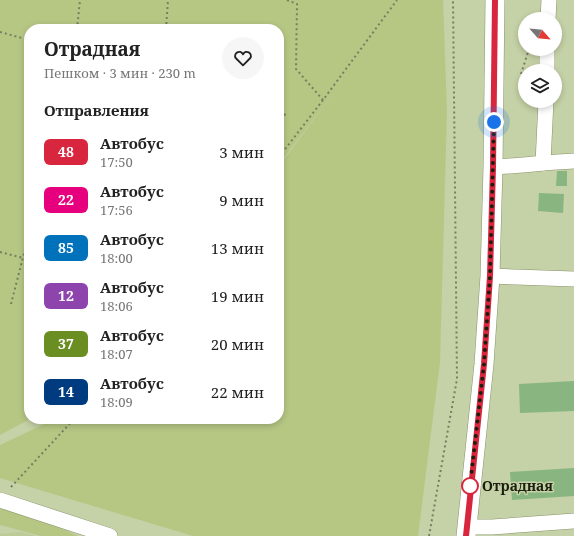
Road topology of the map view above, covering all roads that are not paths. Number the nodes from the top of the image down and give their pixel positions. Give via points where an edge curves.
1 (495, 0) edge
2 (549, 0) edge
3 (548, 12) edge
4 (546, 108) edge
5 (574, 161) edge
6 (543, 163) junction
7 (493, 167) junction
8 (490, 276) junction
9 (574, 280) edge
10 (0, 500) edge
11 (574, 522) edge
12 (467, 531) edge
13 (110, 536) edge

1 - 7 main road
2 - 3 street
4 - 6 street
5 - 6 street
6 - 7 street
7 - 8 main road
8 - 9 street
8 - 12 main road
10 - 13 street
11 - 12 street

